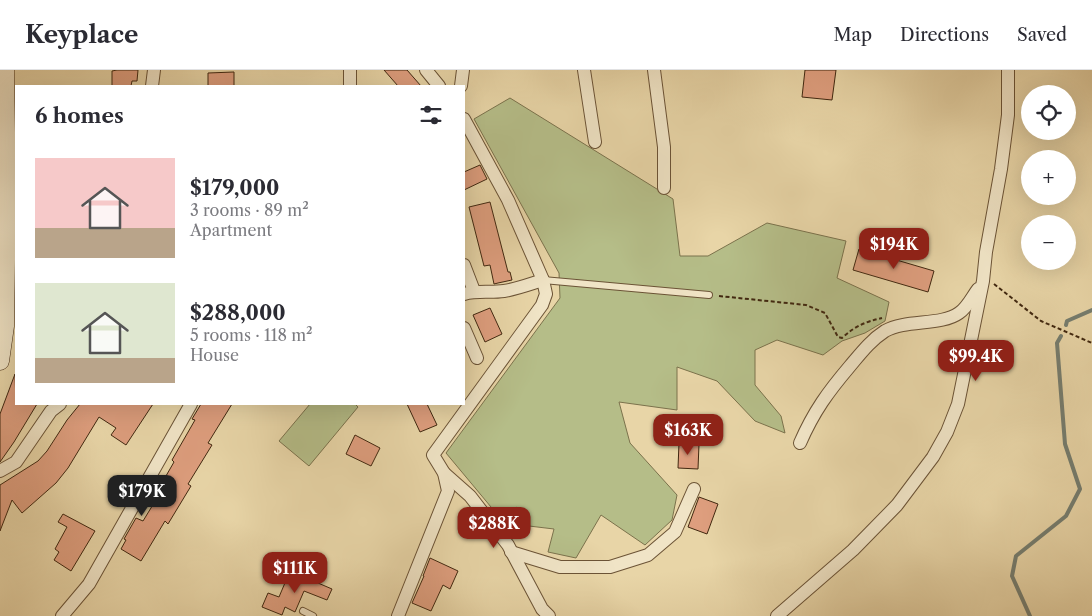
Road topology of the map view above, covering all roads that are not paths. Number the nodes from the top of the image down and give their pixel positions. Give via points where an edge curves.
1 (5, 70) edge
2 (154, 70) edge
3 (350, 70) edge
4 (426, 70) edge
5 (463, 70) edge
6 (584, 70) edge
7 (654, 70) edge
8 (1008, 70) edge
9 (152, 85) edge
10 (350, 85) edge
11 (438, 85) edge
12 (461, 85) edge
13 (465, 121) edge
14 (595, 142) dead end
15 (664, 188) dead end
16 (3, 194) edge
17 (465, 271) edge
18 (542, 280) junction
19 (983, 280) junction
20 (469, 293) edge
21 (709, 295) road end
22 (465, 330) edge
23 (477, 358) dead end
24 (0, 361) edge
25 (191, 405) edge
26 (54, 406) edge
27 (800, 443) dead end
28 (0, 471) edge
29 (444, 473) junction
30 (694, 489) dead end
31 (511, 552) junction
32 (303, 611) dead end
33 (62, 616) edge
34 (313, 616) edge
35 (398, 616) edge
36 (549, 616) edge
37 (777, 616) edge

1 - 16 main road
2 - 9 street
3 - 10 street
4 - 11 street
5 - 12 street
6 - 14 street
7 - 15 street via 664,147
8 - 19 street via 1008,115
13 - 18 street via 508,200
16 - 24 main road via 5,326
17 - 20 street
18 - 20 street via 504,291
18 - 21 lane
18 - 29 street via 546,294 542,305 433,455
19 - 27 street via 959,314 901,325 886,331 868,345 826,395 810,419
19 - 37 street via 958,404 933,457 897,505 853,550
22 - 23 street
25 - 33 street via 89,584
26 - 28 street via 16,462
29 - 31 street via 470,496
29 - 35 street via 448,491
30 - 31 street via 675,532 648,555 610,567 560,568
31 - 36 street
32 - 34 lane

